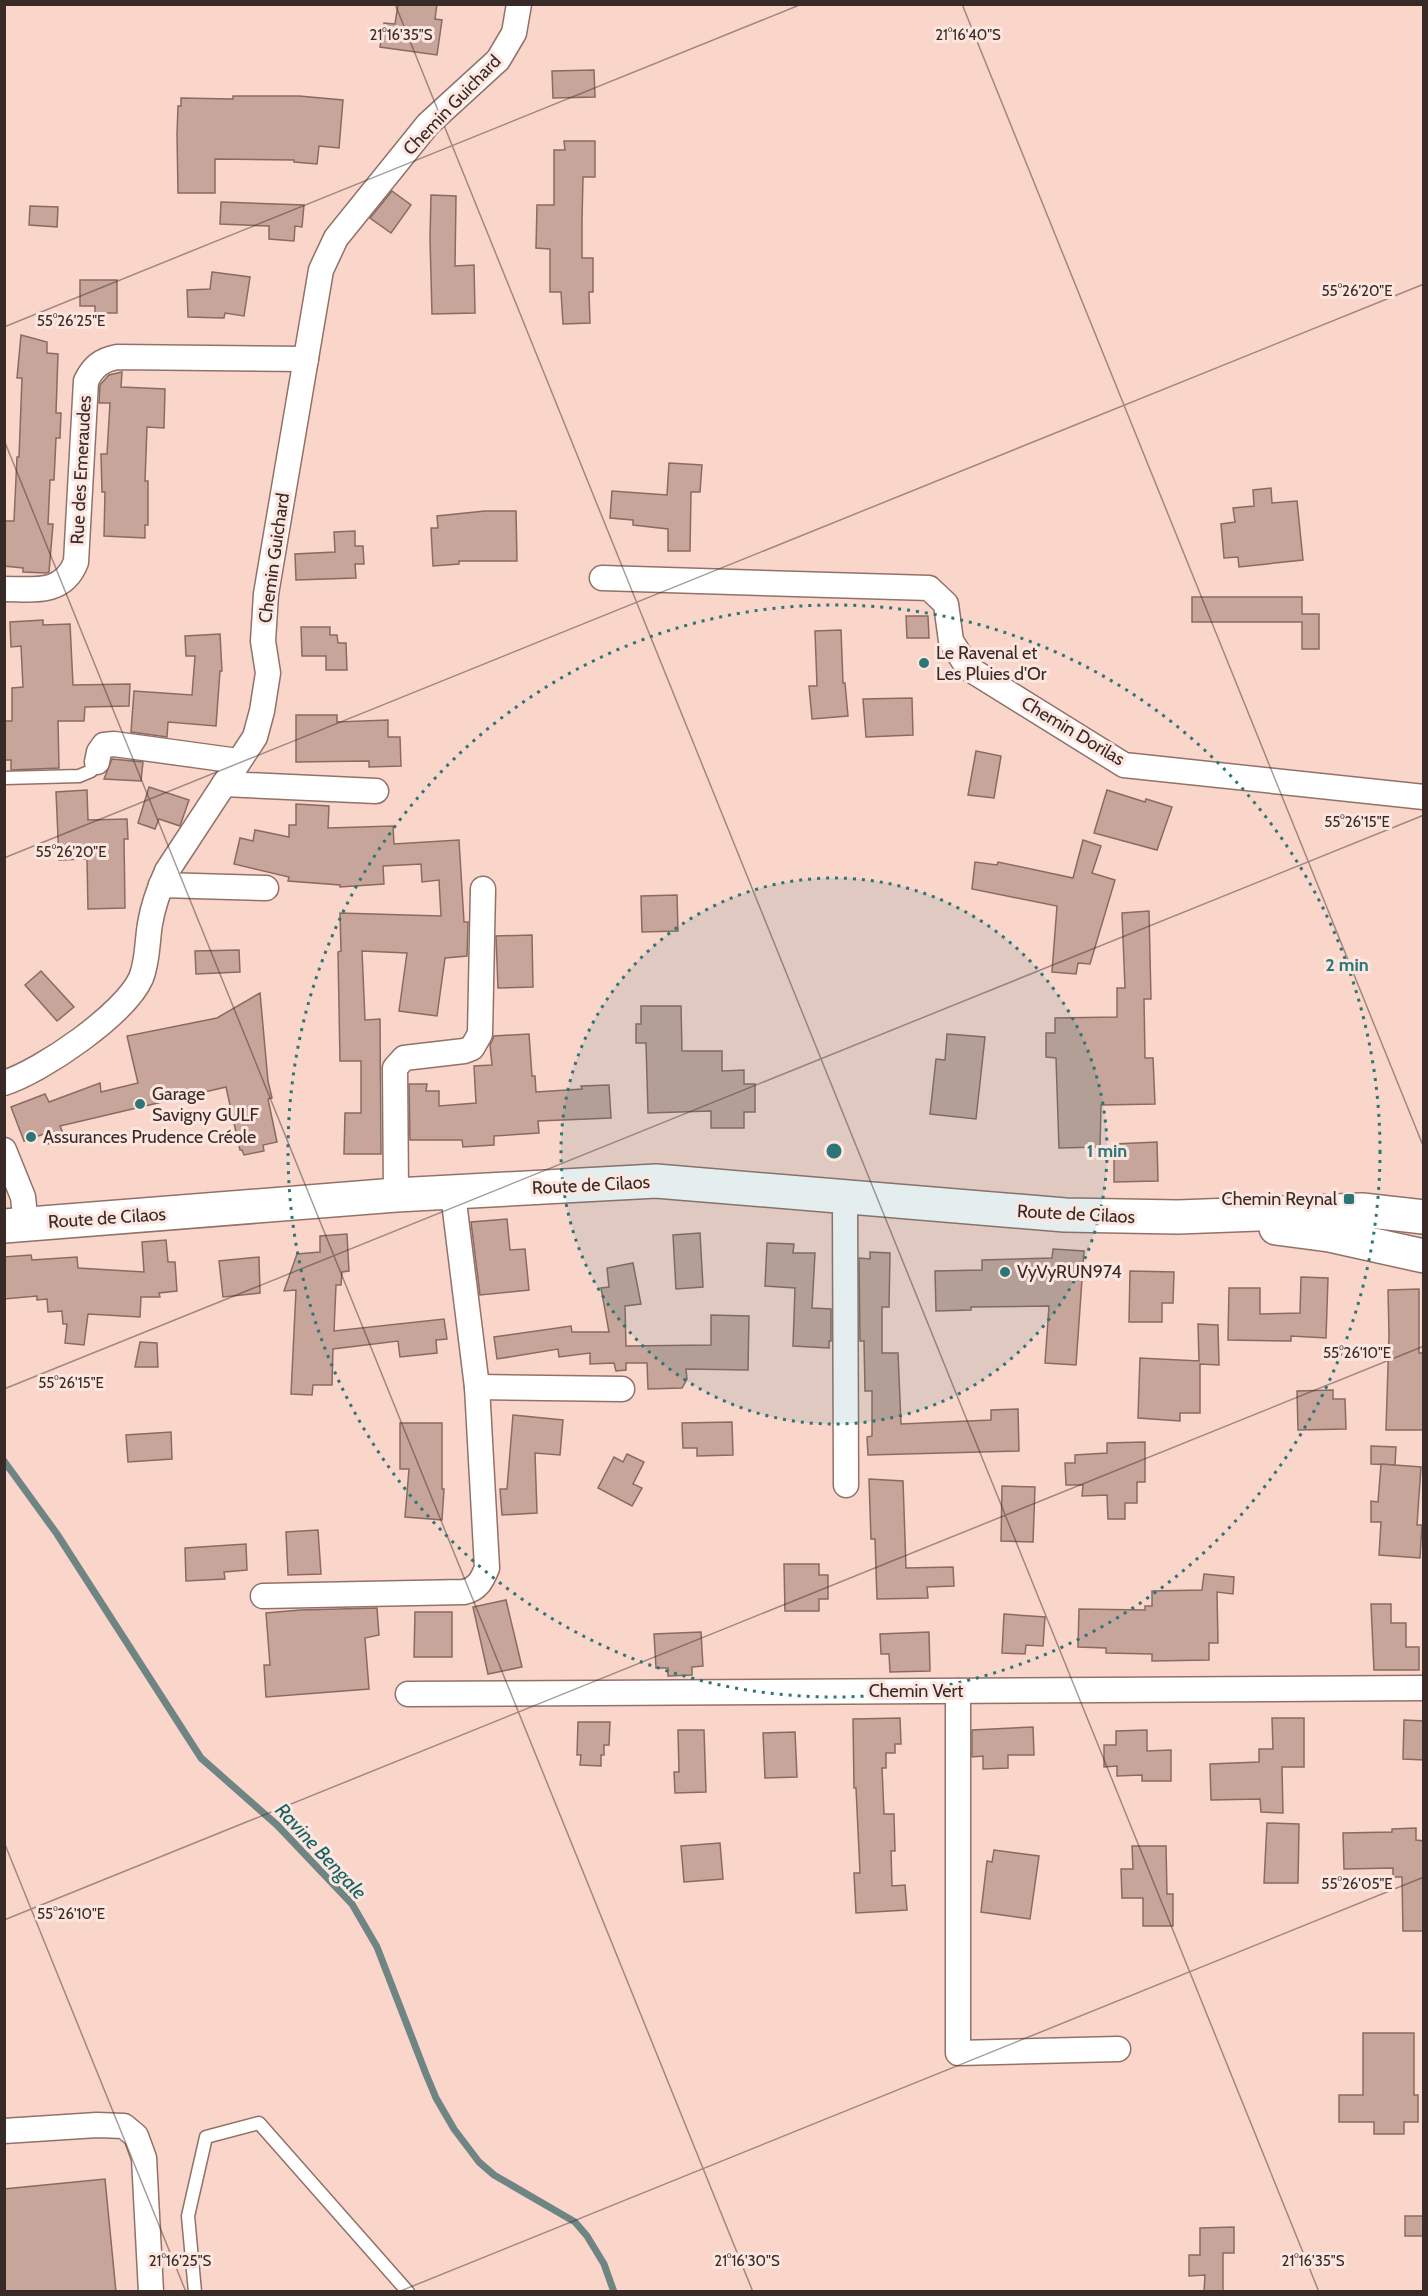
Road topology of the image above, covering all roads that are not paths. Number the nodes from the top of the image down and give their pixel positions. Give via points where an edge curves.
1 (519, 4) edge
2 (306, 360) junction
3 (602, 578) dead end
4 (4, 589) edge
5 (238, 761) junction
6 (97, 762) joint
7 (4, 778) edge
8 (224, 784) junction
9 (376, 791) dead end
10 (1424, 797) edge
11 (161, 885) junction
12 (266, 888) dead end
13 (483, 890) dead end
14 (4, 1083) edge
15 (4, 1150) edge
16 (453, 1194) junction
17 (396, 1195) junction
18 (845, 1197) junction
19 (1424, 1217) edge
20 (1301, 1221) junction
21 (15, 1225) edge
22 (1424, 1256) edge
23 (477, 1387) junction
24 (622, 1389) dead end
25 (846, 1485) dead end
26 (263, 1596) dead end
27 (1424, 1688) edge
28 (958, 1691) junction
29 (408, 1694) dead end
30 (1118, 2049) dead end
31 (4, 2131) edge
32 (151, 2292) edge
33 (195, 2292) edge
34 (408, 2292) edge

1 - 2 street, Chemin Guichard via 514,33 498,60 428,124 336,238 321,270
2 - 4 street, Rue des Emeraudes via 117,357 100,363 86,381 76,562 71,575 46,589
2 - 5 street, Chemin Guichard via 266,594 263,641 268,673 262,711 255,737
3 - 10 street, Chemin Dorilas via 928,588 946,604 951,641 968,668 1124,765
5 - 6 street via 114,744 104,745
5 - 8 street, Chemin Guichard
6 - 7 lane via 92,771 79,776
8 - 9 street
8 - 11 street, Chemin Guichard
11 - 12 street
11 - 14 street, Chemin Guichard via 141,977 132,993 118,1010 46,1065
13 - 17 street via 480,1034 472,1048 404,1058 395,1068
15 - 21 street via 23,1197
16 - 17 main road, Route de Cilaos
16 - 18 main road, Route de Cilaos via 656,1181
16 - 23 street
17 - 21 main road, Route de Cilaos
18 - 20 main road, Route de Cilaos via 1065,1215
18 - 25 street
19 - 20 main road, Route de Cilaos via 1362,1210
20 - 22 main road, Route de Cilaos via 1329,1235
23 - 24 street
23 - 26 street via 487,1568 481,1583 464,1592
27 - 28 street, Chemin Vert
28 - 29 street, Chemin Vert
28 - 30 street via 958,2053
31 - 32 street via 97,2125 124,2127 136,2136 144,2158
33 - 34 lane via 188,2216 206,2137 259,2123

